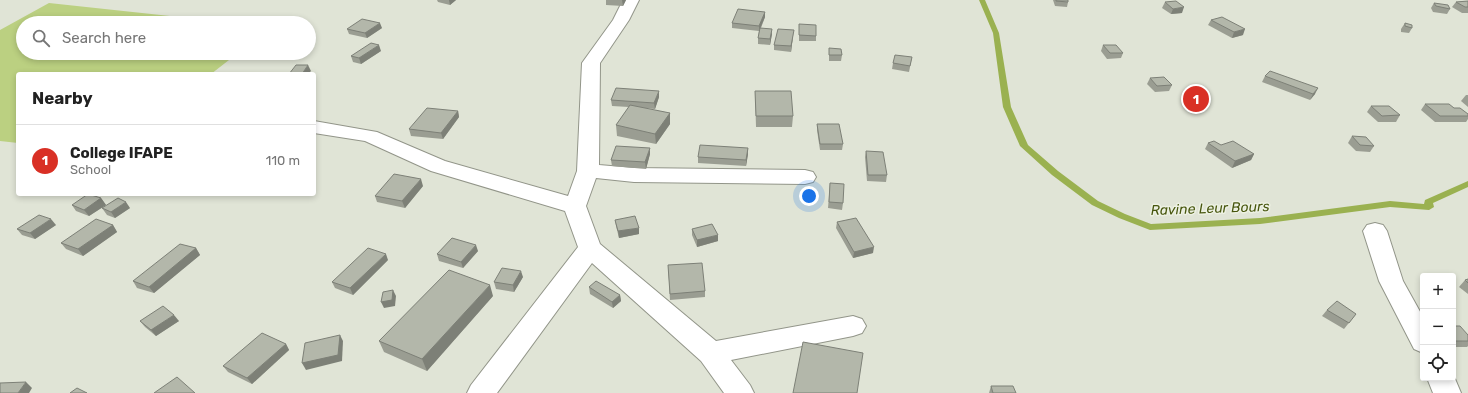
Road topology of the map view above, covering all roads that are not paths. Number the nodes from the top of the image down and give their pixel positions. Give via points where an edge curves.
1 (630, 0) edge
2 (316, 127) edge
3 (588, 172) junction
4 (804, 177) dead end
5 (575, 206) junction
6 (1375, 231) dead end
7 (590, 248) junction
8 (853, 326) dead end
9 (1420, 336) edge
10 (711, 353) junction
11 (1442, 381) edge
12 (481, 393) edge
13 (740, 393) edge
14 (1447, 393) edge

1 - 3 street via 621,20 591,63
2 - 5 street via 370,136 438,166
3 - 4 street
3 - 5 street
5 - 7 street
6 - 9 street via 1391,281
7 - 10 street
7 - 12 street
8 - 10 street
10 - 13 street
11 - 14 street

